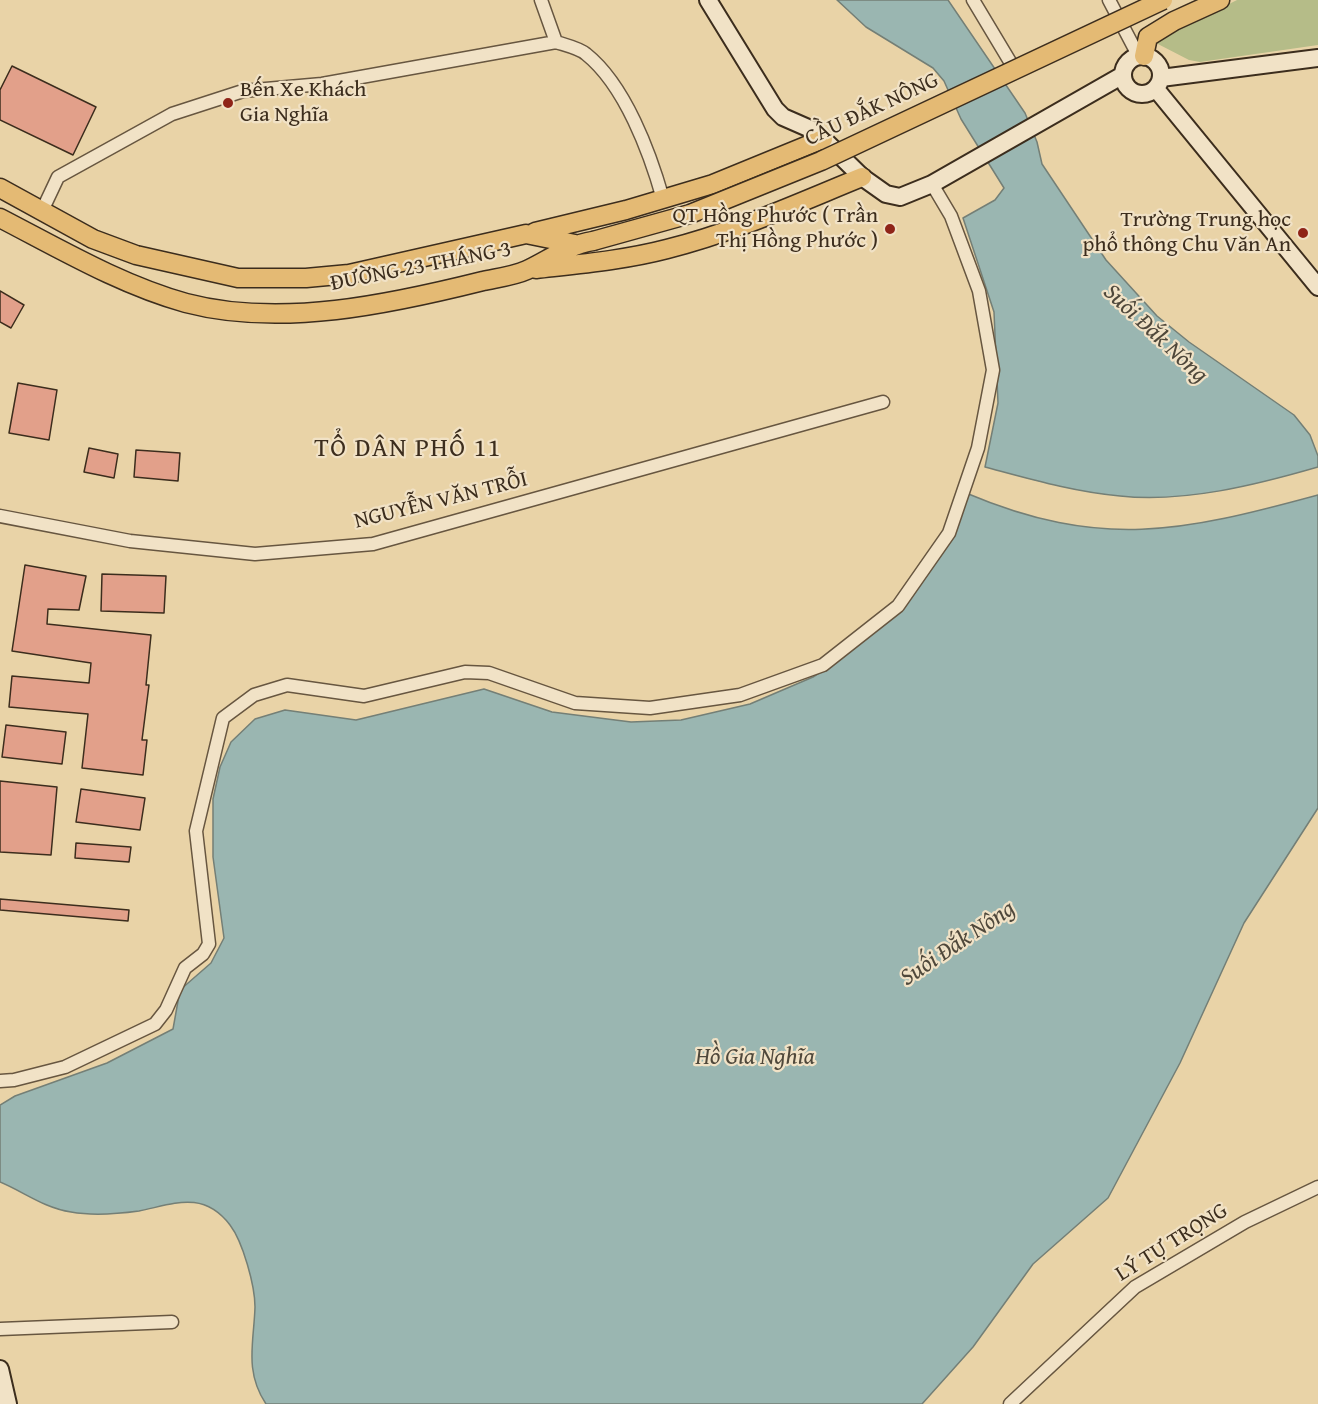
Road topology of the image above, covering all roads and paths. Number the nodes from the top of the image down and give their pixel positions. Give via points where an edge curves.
1 (541, 0) edge
2 (708, 0) edge
3 (973, 0) edge
4 (1109, 0) edge
5 (1163, 0) edge
6 (1220, 0) edge
7 (556, 42) junction
8 (1141, 57) junction
9 (1318, 58) edge
10 (1015, 70) junction
11 (1123, 75) junction
12 (1158, 83) junction
13 (824, 139) junction
14 (862, 177) junction
15 (932, 184) junction
16 (0, 188) edge
17 (663, 199) junction
18 (42, 211) junction
19 (0, 218) edge
20 (526, 234) junction
21 (584, 242) junction
22 (525, 271) junction
23 (1318, 287) edge
24 (884, 402) dead end
25 (0, 516) edge
26 (0, 1081) edge
27 (1318, 1187) edge
28 (172, 1322) dead end
29 (0, 1329) edge
30 (0, 1369) edge
31 (8, 1404) edge
32 (1010, 1404) edge

1 - 7 street
2 - 13 street via 775,109
3 - 10 street
4 - 8 street
5 - 10 main road, CẦU ĐẮK NÔNG, bridge
6 - 8 main road via 1148,37
7 - 17 street via 585,53 613,83 654,167
7 - 18 street via 322,84 243,91 182,111 58,177
8 - 11 street via 1128,63
8 - 12 street via 1159,66
9 - 12 street
10 - 21 main road, CẦU ĐẮK NÔNG, bridge via 820,161 701,210
11 - 12 street via 1132,92 1145,94
11 - 15 street
12 - 23 street
13 - 14 street
13 - 17 main road via 713,184
14 - 15 street via 886,194 900,197
14 - 22 main road via 765,217 675,247
15 - 26 street via 951,216 979,291 993,370 978,448 949,533 898,606 823,665 740,694 650,708 574,703 489,673 465,672 364,696 286,685 254,695 223,718 196,831 209,944 203,954 184,968 166,1010 155,1024 65,1067
16 - 18 main road, ĐƯỜNG 23 THÁNG 3
17 - 20 main road
18 - 20 main road, ĐƯỜNG 23 THÁNG 3 via 93,239 136,255 238,278 350,274
19 - 22 main road, ĐƯỜNG 23 THÁNG 3 via 113,275 188,303 225,309 273,313 350,309
20 - 21 main road, ĐƯỜNG 23 THÁNG 3
21 - 22 main road, ĐƯỜNG 23 THÁNG 3
24 - 25 street, NGUYỄN VĂN TRỖI via 373,544 255,554 130,541
27 - 32 street, LÝ TỰ TRỌNG via 1245,1222 1135,1287
28 - 29 street
30 - 31 street

